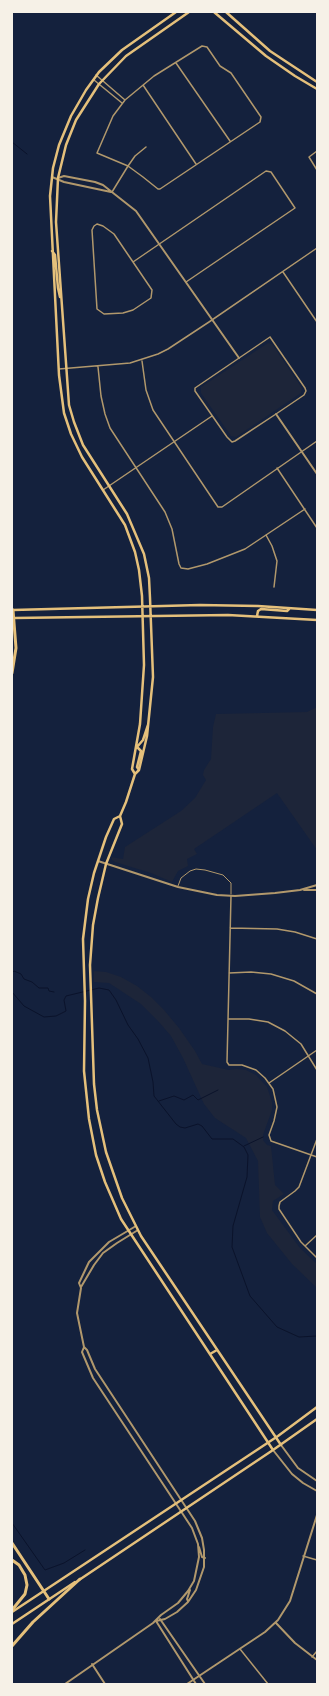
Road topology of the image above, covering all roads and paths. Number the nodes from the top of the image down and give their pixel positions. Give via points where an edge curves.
1 (176, 12) edge
2 (189, 12) edge
3 (214, 12) edge
4 (226, 12) edge
5 (176, 63) junction
6 (96, 75) junction
7 (94, 79) junction
8 (102, 80) junction
9 (317, 82) edge
10 (99, 84) junction
11 (143, 85) junction
12 (317, 89) edge
13 (126, 100) junction
14 (122, 103) junction
15 (230, 142) junction
16 (146, 147) dead end
17 (317, 151) edge
18 (196, 164) junction
19 (128, 166) junction
20 (317, 170) edge
21 (52, 177) junction
22 (58, 178) junction
23 (112, 192) junction
24 (160, 243) junction
25 (317, 248) edge
26 (52, 250) junction
27 (134, 262) junction
28 (283, 272) junction
29 (186, 282) junction
30 (62, 303) junction
31 (212, 320) junction
32 (317, 322) edge
33 (239, 358) junction
34 (142, 360) junction
35 (98, 367) junction
36 (59, 369) junction
37 (66, 369) junction
38 (276, 414) junction
39 (212, 416) junction
40 (317, 441) edge
41 (174, 442) junction
42 (302, 452) junction
43 (136, 468) junction
44 (277, 468) junction
45 (317, 474) edge
46 (109, 486) junction
47 (103, 490) junction
48 (304, 509) junction
49 (317, 528) edge
50 (266, 535) junction
51 (274, 587) dead end
52 (142, 606) junction
53 (150, 606) junction
54 (290, 608) junction
55 (13, 610) joint
56 (317, 610) edge
57 (142, 616) junction
58 (150, 616) junction
59 (257, 616) junction
60 (14, 618) junction
61 (317, 620) edge
62 (12, 673) edge
63 (149, 722) junction
64 (137, 747) junction
65 (139, 770) junction
66 (135, 774) junction
67 (120, 816) junction
68 (98, 862) junction
69 (106, 864) junction
70 (317, 885) edge
71 (178, 887) junction
72 (300, 890) junction
73 (317, 890) edge
74 (231, 896) junction
75 (230, 928) junction
76 (317, 939) edge
77 (229, 973) junction
78 (317, 994) edge
79 (228, 1019) junction
80 (317, 1050) edge
81 (309, 1055) junction
82 (317, 1070) edge
83 (269, 1083) junction
84 (317, 1139) edge
85 (311, 1155) junction
86 (317, 1157) edge
87 (136, 1226) junction
88 (127, 1230) junction
89 (138, 1230) junction
90 (130, 1234) junction
91 (317, 1235) edge
92 (305, 1246) junction
93 (317, 1258) edge
94 (80, 1287) junction
95 (84, 1347) junction
96 (217, 1350) junction
97 (210, 1354) junction
98 (317, 1407) edge
99 (317, 1419) edge
100 (276, 1438) junction
101 (268, 1442) junction
102 (280, 1445) junction
103 (273, 1450) junction
104 (159, 1466) junction
105 (153, 1469) junction
106 (317, 1481) edge
107 (317, 1491) edge
108 (182, 1500) junction
109 (177, 1503) junction
110 (187, 1508) junction
111 (182, 1511) junction
112 (317, 1515) edge
113 (12, 1542) edge
114 (198, 1544) junction
115 (303, 1556) junction
116 (205, 1558) junction
117 (12, 1560) edge
118 (317, 1560) edge
119 (80, 1579) junction
120 (191, 1587) junction
121 (44, 1590) junction
122 (49, 1599) junction
123 (188, 1602) junction
124 (12, 1611) edge
125 (160, 1619) junction
126 (156, 1621) junction
127 (276, 1623) junction
128 (12, 1624) edge
129 (12, 1646) edge
130 (240, 1649) junction
131 (317, 1651) edge
132 (312, 1657) junction
133 (317, 1660) edge
134 (92, 1664) junction
135 (200, 1676) junction
136 (193, 1680) junction
137 (64, 1684) edge
138 (105, 1684) edge
139 (187, 1684) edge
140 (196, 1684) edge
141 (206, 1684) edge
142 (268, 1684) edge

1 - 6 main road via 122,50
2 - 8 main road via 130,52
3 - 12 main road via 266,56
4 - 9 main road via 270,51
5 - 11 street
5 - 15 street
5 - 15 street via 202,46 207,47 220,66 231,73 261,117 260,122
6 - 7 main road
6 - 8 street
7 - 10 street
7 - 21 main road via 69,121 59,145
8 - 10 main road
8 - 13 street
10 - 14 street
10 - 22 main road via 76,120 66,145
11 - 13 street
11 - 18 street
13 - 14 street
14 - 19 street via 97,153
15 - 18 street
16 - 19 street
17 - 20 street via 309,157
18 - 19 street via 158,190
19 - 23 street
21 - 22 street
21 - 26 main road
22 - 23 street via 64,182
22 - 23 street via 64,176 88,180 103,185
22 - 30 main road via 56,209
23 - 24 street via 136,210
24 - 27 street
24 - 29 street
24 - 29 street via 266,171 272,172 295,208
25 - 28 street
26 - 30 main road via 55,255
26 - 36 main road
27 - 27 street via 152,290 152,297 130,311 100,313 97,307 92,230 94,226 100,224 112,232
28 - 31 street
28 - 32 street
29 - 31 street
30 - 37 main road
31 - 33 street
31 - 34 street via 168,349
33 - 38 street via 267,338 273,339 306,391
33 - 39 street via 195,388
34 - 35 street
34 - 41 street via 150,404
35 - 37 street
35 - 43 street via 105,414 114,436
36 - 37 street
36 - 47 main road via 61,398 69,428 82,457
37 - 46 main road via 68,399 76,429 88,456
38 - 39 street via 233,442
38 - 42 street
39 - 41 street
40 - 42 street
41 - 43 street
41 - 44 street via 218,507
42 - 44 street
42 - 45 street
43 - 46 street
43 - 50 street via 165,512 172,529 179,564 184,569 231,555
44 - 48 street
46 - 47 street
46 - 53 main road via 127,514 141,546 149,578
47 - 52 main road via 132,541 139,570
48 - 49 street
48 - 50 street
50 - 51 street via 277,561
52 - 53 main road
52 - 55 main road
52 - 57 main road
53 - 54 main road via 242,605
53 - 58 main road
54 - 56 main road
54 - 59 main road via 287,611 261,609
55 - 60 highway
57 - 58 main road
57 - 60 main road
57 - 64 main road via 143,697
58 - 59 main road
58 - 63 main road via 153,677
59 - 61 main road
60 - 62 highway via 16,656
63 - 64 main road via 143,740
63 - 65 main road
64 - 65 main road via 141,751 137,767
64 - 66 main road via 132,769
65 - 66 main road
66 - 67 main road
67 - 68 main road via 114,819
67 - 69 main road via 122,824
68 - 69 street
68 - 88 main road via 84,925 84,1071 90,1128 105,1182
69 - 71 street
69 - 87 main road via 93,925 90,978 94,1084 106,1152 116,1183
70 - 72 street
71 - 74 street
71 - 74 lane via 181,878 190,871 213,871 223,875 231,883
72 - 73 street
72 - 74 street
74 - 75 street
75 - 76 street via 277,929
75 - 77 street
77 - 78 street via 271,974 294,981
77 - 79 street
79 - 81 street via 274,1024 296,1040
79 - 83 street via 228,1064 251,1068
80 - 81 street
81 - 82 street
81 - 83 street
83 - 85 street via 277,1107 269,1139
84 - 85 street
85 - 86 street
85 - 92 street via 298,1187 278,1206
87 - 88 street
87 - 89 main road
88 - 90 main road
88 - 94 street via 93,1257 82,1275
89 - 90 street
89 - 96 main road
90 - 94 street via 103,1253
90 - 97 main road
91 - 92 street
92 - 93 street
94 - 95 street via 77,1313
95 - 104 street via 88,1350 99,1376
95 - 105 street via 82,1352 93,1378
96 - 97 main road
96 - 100 main road
97 - 101 main road
98 - 100 main road
99 - 102 main road
100 - 101 main road
100 - 102 main road
101 - 103 main road
101 - 108 main road
102 - 103 main road
102 - 106 street via 298,1468
103 - 107 street via 292,1474
103 - 110 main road
104 - 105 street
104 - 108 street
105 - 109 street
108 - 109 main road
108 - 110 street
109 - 111 street
109 - 121 main road
110 - 111 main road
110 - 116 street via 201,1534
111 - 114 street
111 - 119 main road
112 - 115 street
113 - 121 highway
114 - 116 street via 202,1557
114 - 120 street via 198,1565
115 - 118 street
115 - 127 street via 290,1601
116 - 123 street via 199,1583
117 - 124 highway via 19,1565 27,1585 25,1594
119 - 122 main road
119 - 129 highway via 35,1619
120 - 123 street
120 - 125 street
121 - 122 highway
121 - 124 main road
122 - 128 main road
123 - 125 street via 177,1612
125 - 126 street
125 - 135 street
126 - 134 street
126 - 136 street
127 - 130 street
127 - 132 street
130 - 135 street
130 - 142 street
131 - 132 street
132 - 133 street
134 - 137 street
134 - 138 street
135 - 136 street
135 - 141 street
136 - 139 street
136 - 140 street

